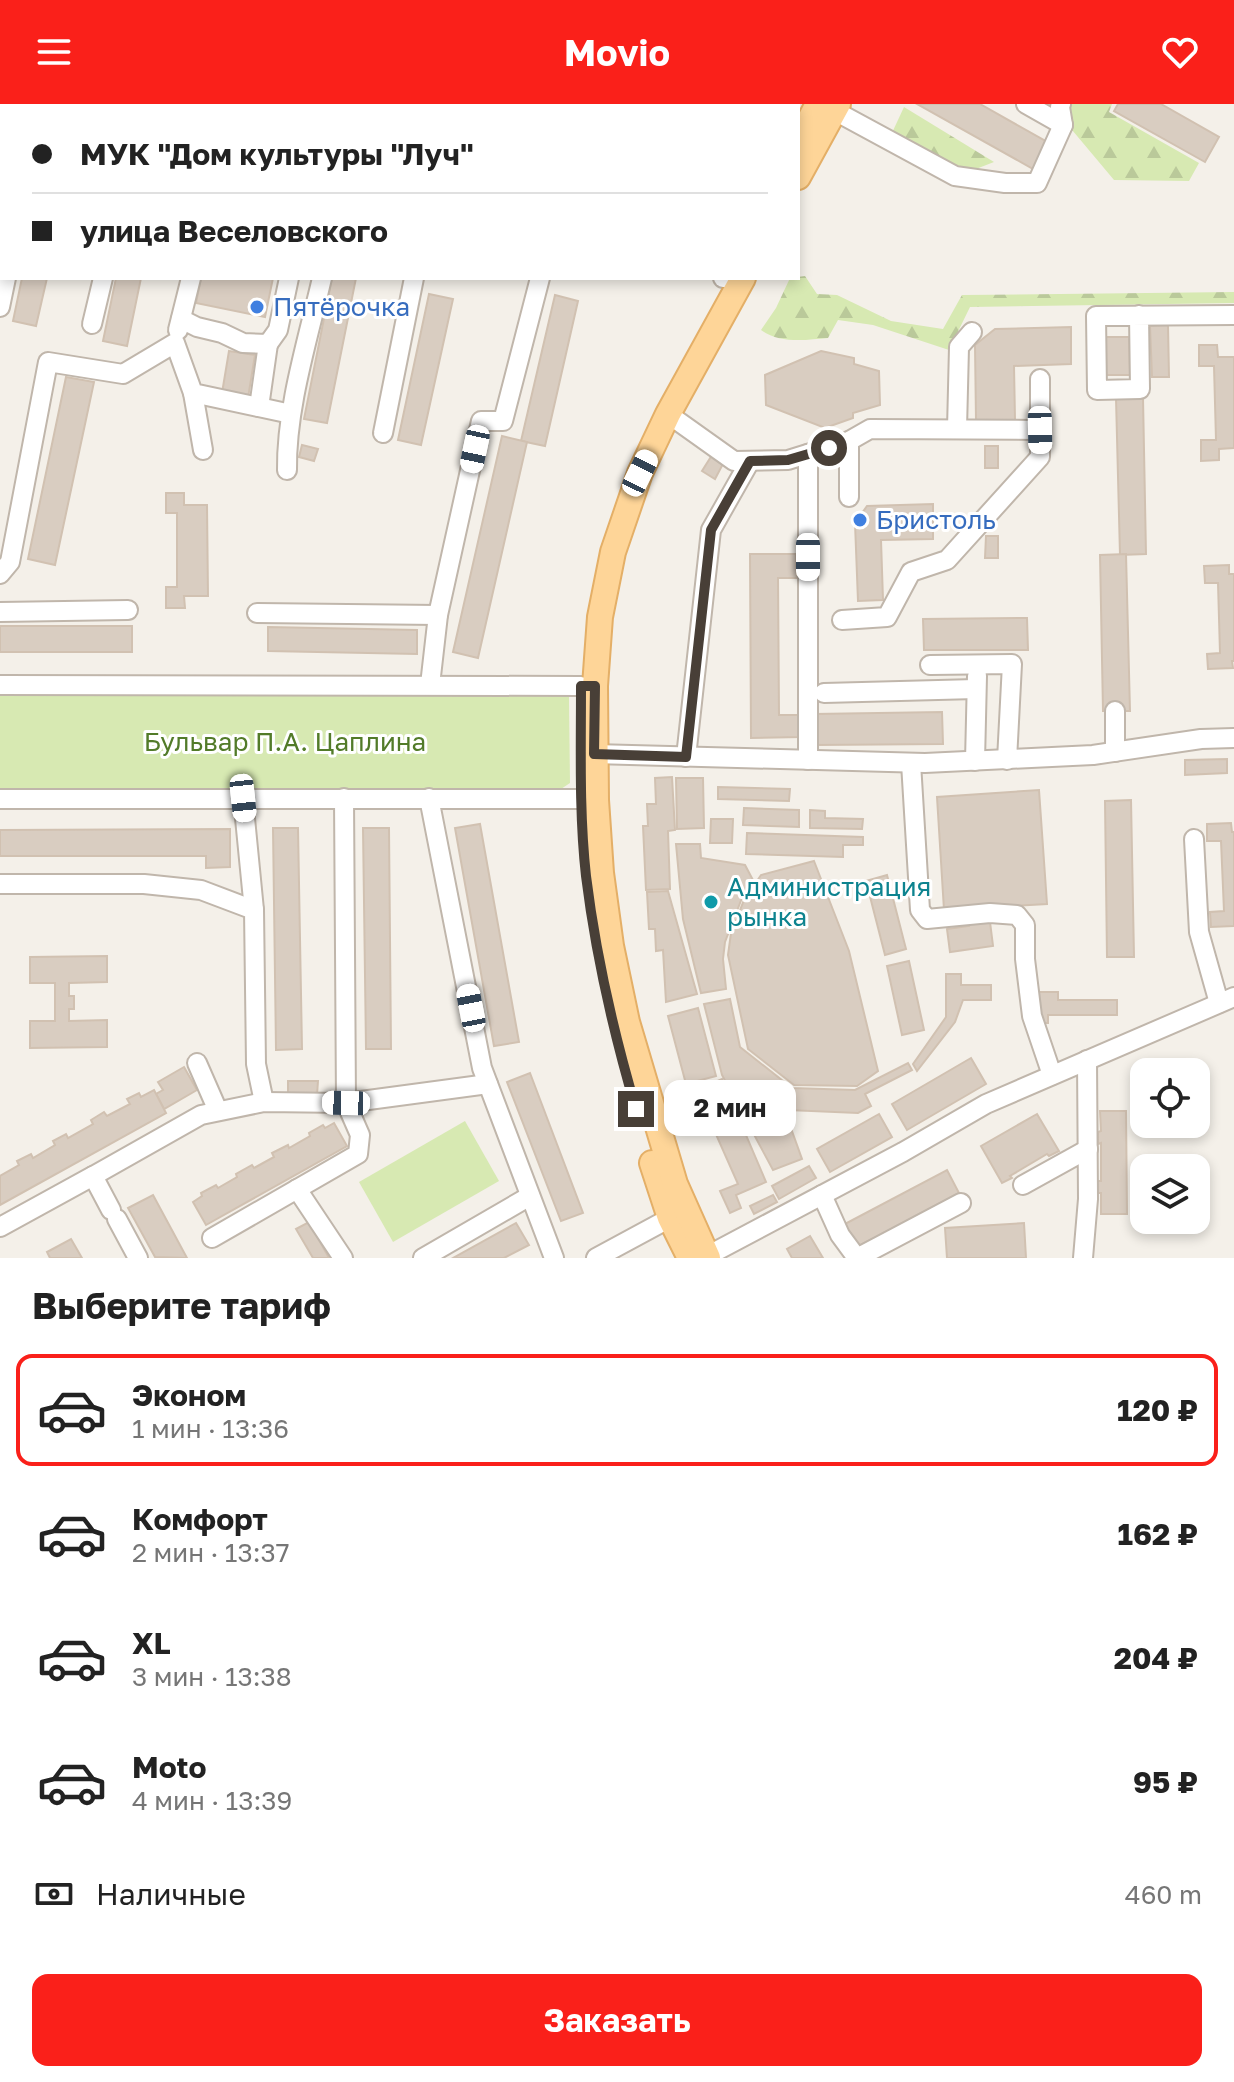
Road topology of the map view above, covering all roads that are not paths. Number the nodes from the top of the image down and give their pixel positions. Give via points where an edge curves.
1 (1026, 104) edge
2 (1061, 104) edge
3 (830, 106) edge
4 (1063, 125) junction
5 (800, 140) edge
6 (800, 173) edge
7 (6, 280) edge
8 (103, 280) edge
9 (191, 280) edge
10 (289, 280) edge
11 (322, 280) edge
12 (414, 280) edge
13 (539, 280) edge
14 (731, 280) edge
15 (0, 307) edge
16 (1139, 315) junction
17 (1234, 315) edge
18 (181, 319) junction
19 (92, 324) dead end
20 (972, 332) dead end
21 (175, 343) junction
22 (268, 344) junction
23 (1040, 379) dead end
24 (193, 393) junction
25 (259, 407) junction
26 (291, 414) junction
27 (668, 414) junction
28 (957, 429) junction
29 (1040, 430) junction
30 (383, 433) dead end
31 (849, 441) junction
32 (203, 450) dead end
33 (808, 454) junction
34 (750, 461) junction
35 (287, 470) dead end
36 (849, 497) dead end
37 (0, 574) edge
38 (128, 610) dead end
39 (0, 612) edge
40 (257, 613) dead end
41 (438, 615) junction
42 (842, 620) dead end
43 (977, 664) junction
44 (930, 665) dead end
45 (0, 685) edge
46 (430, 685) junction
47 (588, 686) junction
48 (976, 689) junction
49 (824, 693) dead end
50 (1115, 711) dead end
51 (1234, 738) edge
52 (1115, 752) junction
53 (594, 754) junction
54 (686, 757) junction
55 (808, 760) junction
56 (1007, 760) junction
57 (975, 761) junction
58 (911, 763) junction
59 (243, 798) junction
60 (344, 798) junction
61 (429, 798) junction
62 (0, 799) edge
63 (588, 800) junction
64 (1194, 839) dead end
65 (0, 884) edge
66 (254, 910) junction
67 (1226, 1000) edge
68 (1087, 1060) junction
69 (197, 1063) dead end
70 (1052, 1075) junction
71 (488, 1084) junction
72 (264, 1102) junction
73 (346, 1103) junction
74 (218, 1111) junction
75 (1088, 1149) junction
76 (93, 1176) junction
77 (1023, 1185) dead end
78 (297, 1189) junction
79 (822, 1195) junction
80 (530, 1196) junction
81 (961, 1203) dead end
82 (677, 1213) junction
83 (0, 1227) edge
84 (212, 1238) dead end
85 (702, 1257) edge
86 (138, 1258) edge
87 (343, 1258) edge
88 (423, 1258) edge
89 (554, 1258) edge
90 (596, 1258) edge
91 (1083, 1258) edge

1 - 4 street
2 - 4 street
3 - 4 street via 955,176 1005,183 1037,183
3 - 5 main road
3 - 6 main road
7 - 15 street
8 - 19 street
9 - 18 street
10 - 22 street via 278,330
11 - 26 street
12 - 30 street
13 - 41 street via 503,421 481,421
14 - 27 main road
14 - 47 main road via 652,414 625,475 601,548 587,615
16 - 16 street via 1096,316 1097,390 1140,389
16 - 17 street
18 - 21 street
18 - 22 street via 243,343
20 - 28 street via 959,347
21 - 24 street
21 - 37 street via 123,374 48,362 10,562
22 - 25 street
23 - 29 street
24 - 25 street
24 - 32 street
25 - 26 street
26 - 35 street
27 - 34 street via 734,461
27 - 47 main road via 640,473 613,552
28 - 29 street
28 - 31 street via 870,429
29 - 42 street via 1040,457 947,560 911,572 887,617
31 - 33 street
31 - 36 street
33 - 34 street
33 - 55 street
34 - 54 street via 711,530
38 - 39 street
40 - 41 street
41 - 46 street
43 - 44 street
43 - 48 street
43 - 56 street via 1012,664
45 - 46 street
46 - 47 street
47 - 53 main road
47 - 63 main road
48 - 49 street
48 - 57 street
50 - 52 street
51 - 52 street
52 - 56 street
53 - 54 street
53 - 63 main road
54 - 55 street
55 - 58 street
56 - 57 street
57 - 58 street
58 - 70 street via 920,910 927,919 1017,915 1025,925 1032,1016
59 - 60 street
59 - 62 street
59 - 66 street
60 - 61 street
60 - 73 street
61 - 63 street
61 - 71 street
63 - 82 main road via 586,874 612,1026 660,1192
64 - 67 street via 1199,932
65 - 66 street via 144,884 201,890
66 - 72 street via 256,1064
67 - 68 street
68 - 70 street
68 - 75 street
69 - 74 street
70 - 79 street via 986,1104
71 - 73 street
71 - 80 street
72 - 73 street
72 - 74 street
73 - 78 street via 360,1135 358,1154
74 - 76 street via 201,1115
75 - 77 street
75 - 91 street
76 - 83 street
76 - 86 street
78 - 84 street
78 - 87 street
79 - 81 street via 857,1258
79 - 85 street
80 - 88 street
80 - 89 street
82 - 85 main road
82 - 90 street

